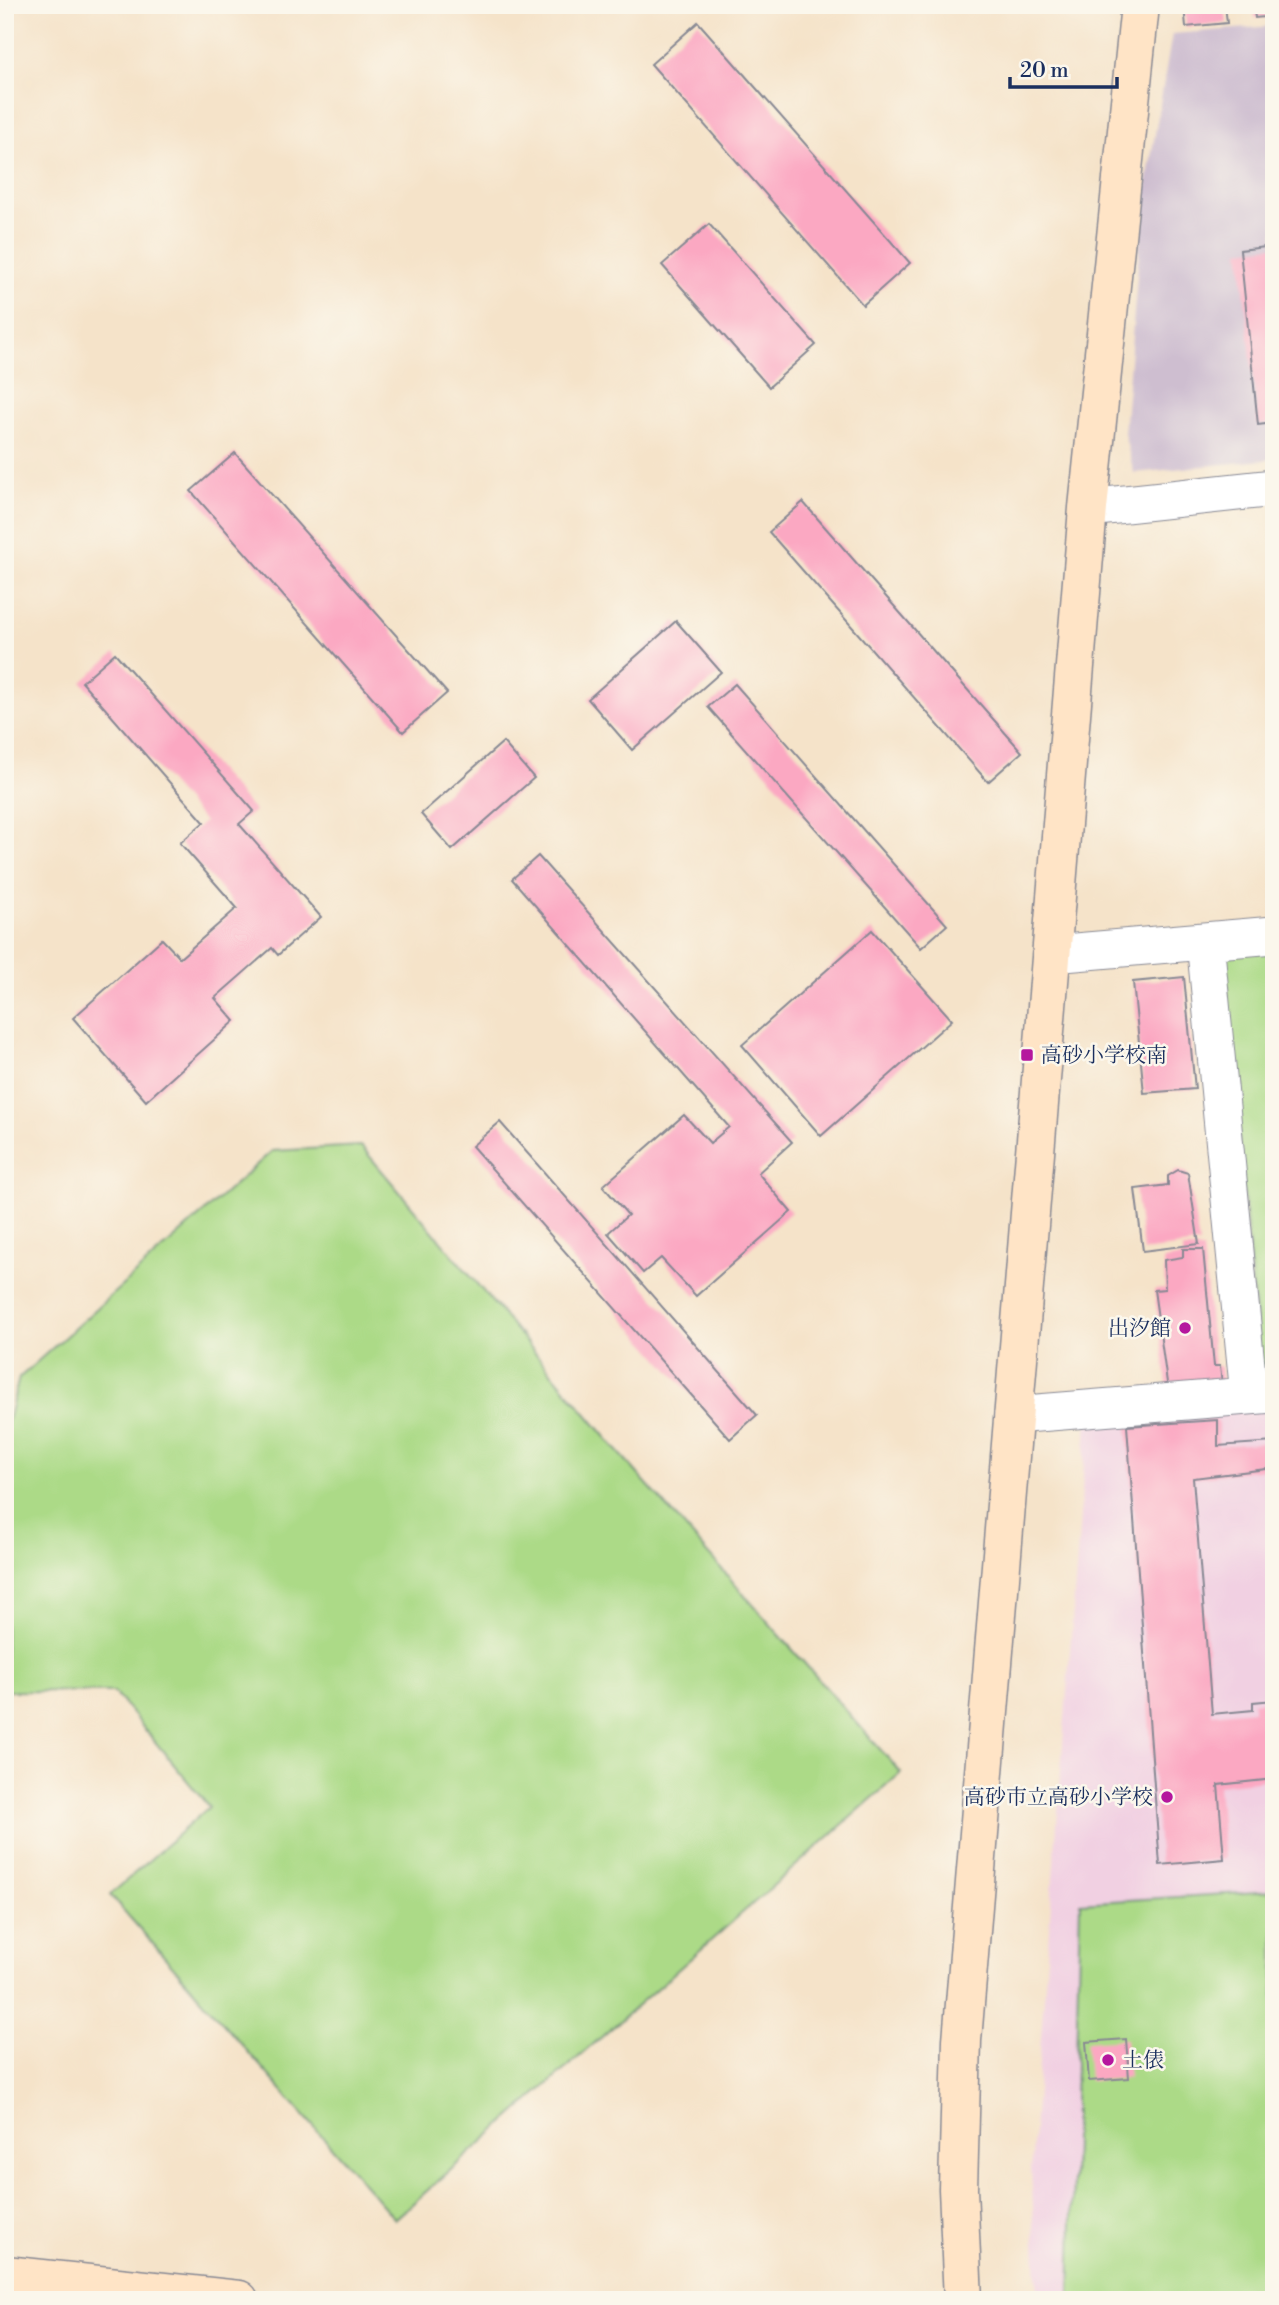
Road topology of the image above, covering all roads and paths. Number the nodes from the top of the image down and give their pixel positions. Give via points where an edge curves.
1 (1140, 5) edge
2 (1274, 488) edge
3 (1088, 508) junction
4 (1274, 935) edge
5 (1205, 941) junction
6 (1052, 954) junction
7 (1261, 1395) edge
8 (1013, 1415) junction
9 (5, 2276) edge
10 (239, 2300) edge
11 (964, 2300) edge

1 - 3 street
2 - 3 street
3 - 6 street
4 - 5 street
5 - 6 street
5 - 7 street
6 - 8 street
7 - 8 street
8 - 11 street via 962,2040 958,2189
9 - 10 street

